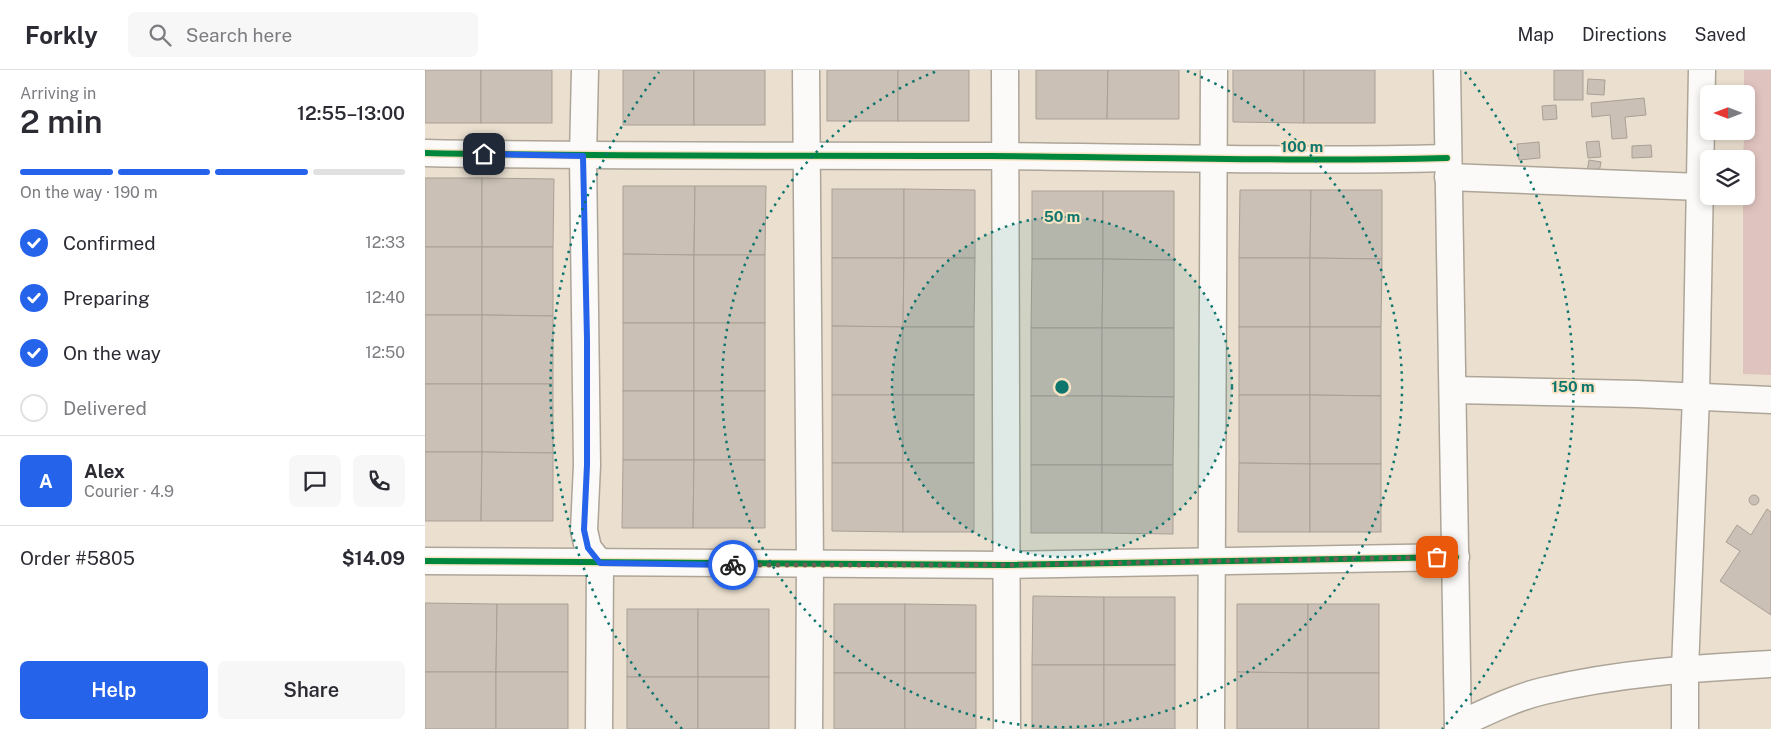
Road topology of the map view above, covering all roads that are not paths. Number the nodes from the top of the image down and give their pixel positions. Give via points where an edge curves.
1 (585, 70) edge
2 (806, 70) edge
3 (1005, 70) edge
4 (1214, 70) edge
5 (1447, 70) edge
6 (1702, 70) edge
7 (1701, 150) edge
8 (425, 153) edge
9 (807, 155) junction
10 (583, 156) junction
11 (1005, 156) junction
12 (1213, 157) junction
13 (1447, 167) junction
14 (1700, 187) joint
15 (1453, 390) junction
16 (1696, 397) junction
17 (1771, 400) edge
18 (1456, 557) junction
19 (1212, 560) junction
20 (425, 561) edge
21 (600, 563) junction
22 (810, 565) junction
23 (1006, 565) junction
24 (1771, 664) edge
25 (1685, 669) junction
26 (1458, 727) edge
27 (599, 729) edge
28 (809, 729) edge
29 (1007, 729) edge
30 (1211, 729) edge
31 (1685, 729) edge

1 - 10 street
2 - 9 street
3 - 11 street
4 - 12 street
5 - 13 street
6 - 7 street
8 - 10 street
9 - 10 street
9 - 11 street
9 - 22 street
10 - 21 street via 587,339 584,530 588,548
11 - 12 street
11 - 23 street
12 - 13 street via 1349,160
12 - 19 street
13 - 14 street
13 - 15 street
14 - 16 street
15 - 16 street
15 - 18 street
16 - 17 street
16 - 25 street
18 - 19 street
18 - 26 street
19 - 23 street
19 - 30 street
20 - 21 street
21 - 22 street
21 - 27 street
22 - 23 street
22 - 28 street
23 - 29 street
24 - 25 street
25 - 26 street via 1542,691 1502,705
25 - 31 street

